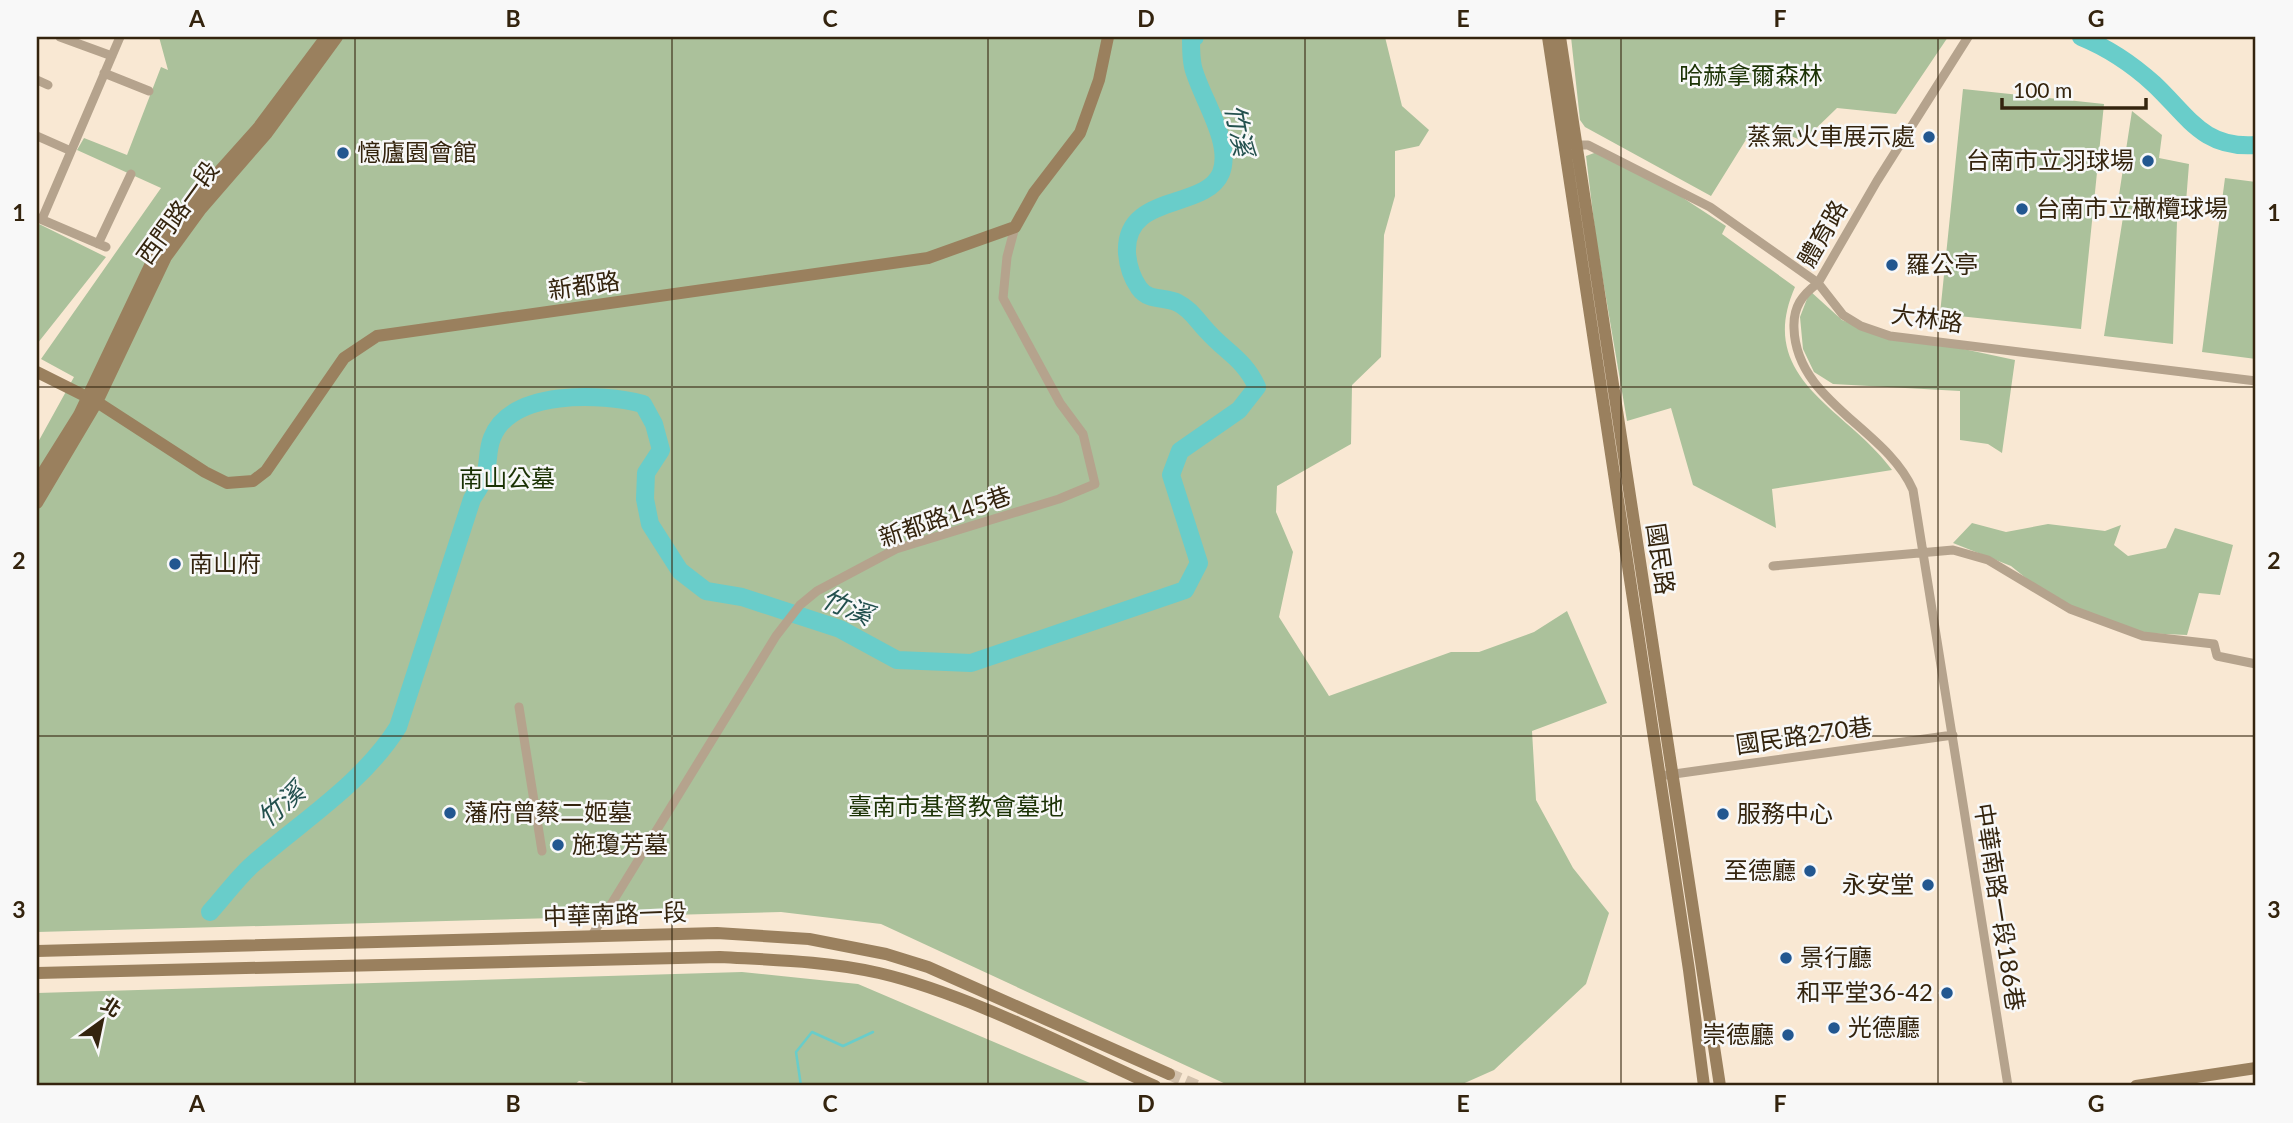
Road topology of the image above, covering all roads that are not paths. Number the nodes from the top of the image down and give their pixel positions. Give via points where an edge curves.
1 (60, 37) edge
2 (120, 37) edge
3 (326, 37) edge
4 (337, 37) edge
5 (1108, 37) edge
6 (1548, 37) edge
7 (1559, 37) edge
8 (1968, 37) edge
9 (112, 56) junction
10 (104, 74) junction
11 (37, 80) edge
12 (48, 85) dead end
13 (149, 91) dead end
14 (37, 136) edge
15 (1570, 145) junction
16 (71, 151) junction
17 (131, 174) dead end
18 (39, 218) edge
19 (1015, 227) junction
20 (1818, 284) junction
21 (37, 372) edge
22 (2256, 381) edge
23 (92, 399) junction
24 (37, 482) edge
25 (37, 503) edge
26 (1924, 553) junction
27 (1773, 566) dead end
28 (2256, 664) edge
29 (519, 707) dead end
30 (1953, 734) junction
31 (1665, 775) junction
32 (542, 851) dead end
33 (591, 937) junction
34 (37, 951) edge
35 (37, 973) edge
36 (2256, 1068) edge
37 (1169, 1074) tunnel mouth
38 (1155, 1086) edge
39 (1704, 1086) edge
40 (1720, 1086) edge
41 (2008, 1086) edge
42 (2136, 1086) edge

1 - 9 street
2 - 9 street
3 - 23 street, 西門路一段 via 258,128 190,204 156,253
4 - 23 street, 西門路一段 via 267,133 166,257
5 - 19 street via 1080,133 1034,193
6 - 15 street, 國民路
7 - 15 street, 國民路
8 - 20 street, 體育路
9 - 10 street
10 - 13 street
10 - 16 street
11 - 12 street
14 - 16 street
15 - 20 street, 大林路 via 1588,145 1710,206
15 - 31 street, 國民路
16 - 18 street
17 - 18 street via 102,245
19 - 23 street, 新都路 via 928,258 377,336 344,358 266,471 245,484 227,483 205,472
19 - 33 street, 新都路145巷 via 1003,298 1060,403 1083,434 1095,484 896,549 817,591 800,605 776,635
20 - 22 street, 大林路 via 1843,315 1890,336
20 - 26 street, 體育路 via 1803,294 1797,307 1798,357 1826,396 1902,470 1916,502
21 - 23 street, 新都路
23 - 24 street, 西門路一段
23 - 25 street, 西門路一段
26 - 27 street
26 - 28 street via 1953,550 1979,557 2070,609 2143,636 2214,643 2217,656
26 - 30 street, 體育路
29 - 32 street
30 - 31 street, 國民路270巷
30 - 41 street, 中華南路一段186巷
31 - 39 street, 國民路
31 - 40 street, 國民路
33 - 34 street, 中華南路一段
33 - 37 street, 中華南路一段 via 730,934 809,939 886,954 969,983
35 - 38 street, 中華南路一段 via 720,957 812,962 920,984
36 - 42 street

